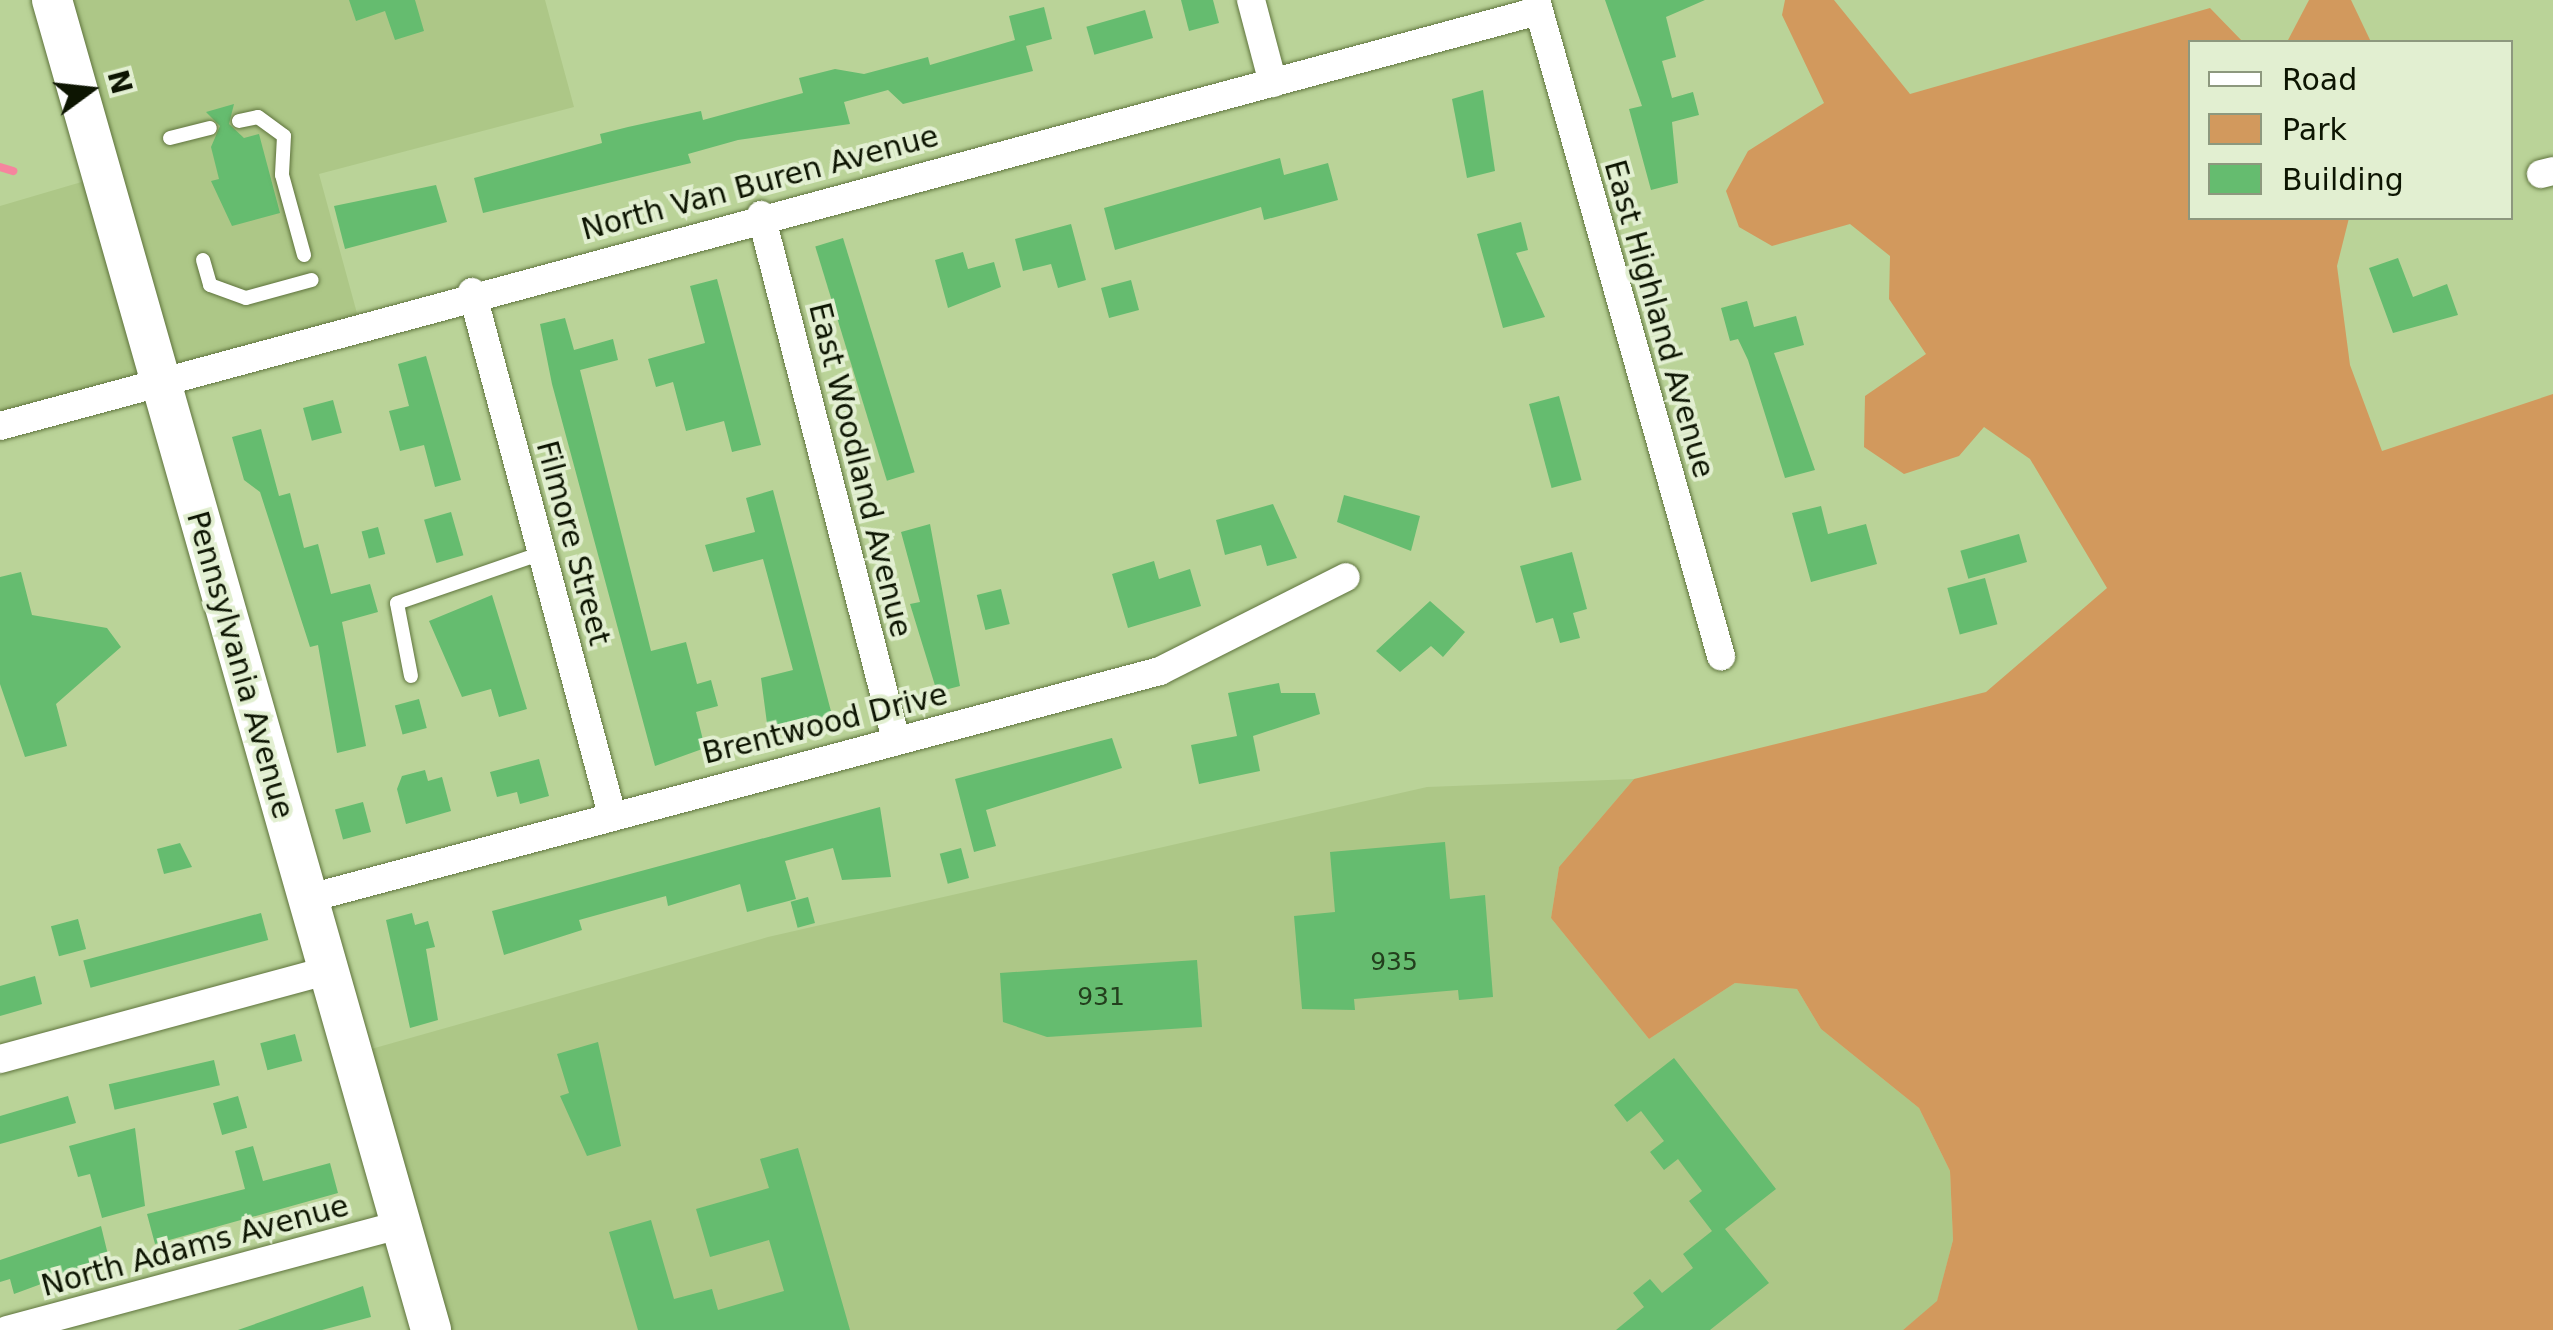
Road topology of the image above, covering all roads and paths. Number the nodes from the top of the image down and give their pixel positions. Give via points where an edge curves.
1 (52, 0) edge
2 (1252, 0) edge
3 (1537, 6) edge
4 (1273, 83) junction
5 (239, 121) dead end
6 (210, 128) dead end
7 (170, 138) dead end
8 (761, 215) junction
9 (304, 255) dead end
10 (204, 260) dead end
11 (312, 280) dead end
12 (472, 292) junction
13 (160, 381) junction
14 (0, 426) edge
15 (542, 553) junction
16 (1346, 576) dead end
17 (1721, 656) dead end
18 (411, 676) dead end
19 (896, 740) junction
20 (611, 812) junction
21 (306, 899) junction
22 (326, 972) junction
23 (0, 1059) edge
24 (400, 1226) junction
25 (7, 1330) edge
26 (431, 1330) edge

1 - 13 main road, Pennsylvania Avenue
2 - 4 street
3 - 4 street, North Van Buren Avenue
3 - 17 street, East Highland Avenue
4 - 8 street, North Van Buren Avenue
5 - 9 lane via 258,117 284,136 282,175
6 - 7 lane
8 - 12 street, North Van Buren Avenue
8 - 19 street, East Woodland Avenue
10 - 11 lane via 210,285 246,298
12 - 13 street, North Van Buren Avenue
12 - 15 street, Filmore Street
13 - 14 street, North Van Buren Avenue
13 - 21 main road, Pennsylvania Avenue
15 - 18 lane via 397,603
15 - 20 street, Filmore Street
16 - 19 street, Brentwood Drive via 1160,671
19 - 20 street, Brentwood Drive
20 - 21 street, Brentwood Drive
21 - 22 main road, Pennsylvania Avenue
22 - 23 street
22 - 24 main road, Pennsylvania Avenue
24 - 25 street, North Adams Avenue
24 - 26 main road, Pennsylvania Avenue

